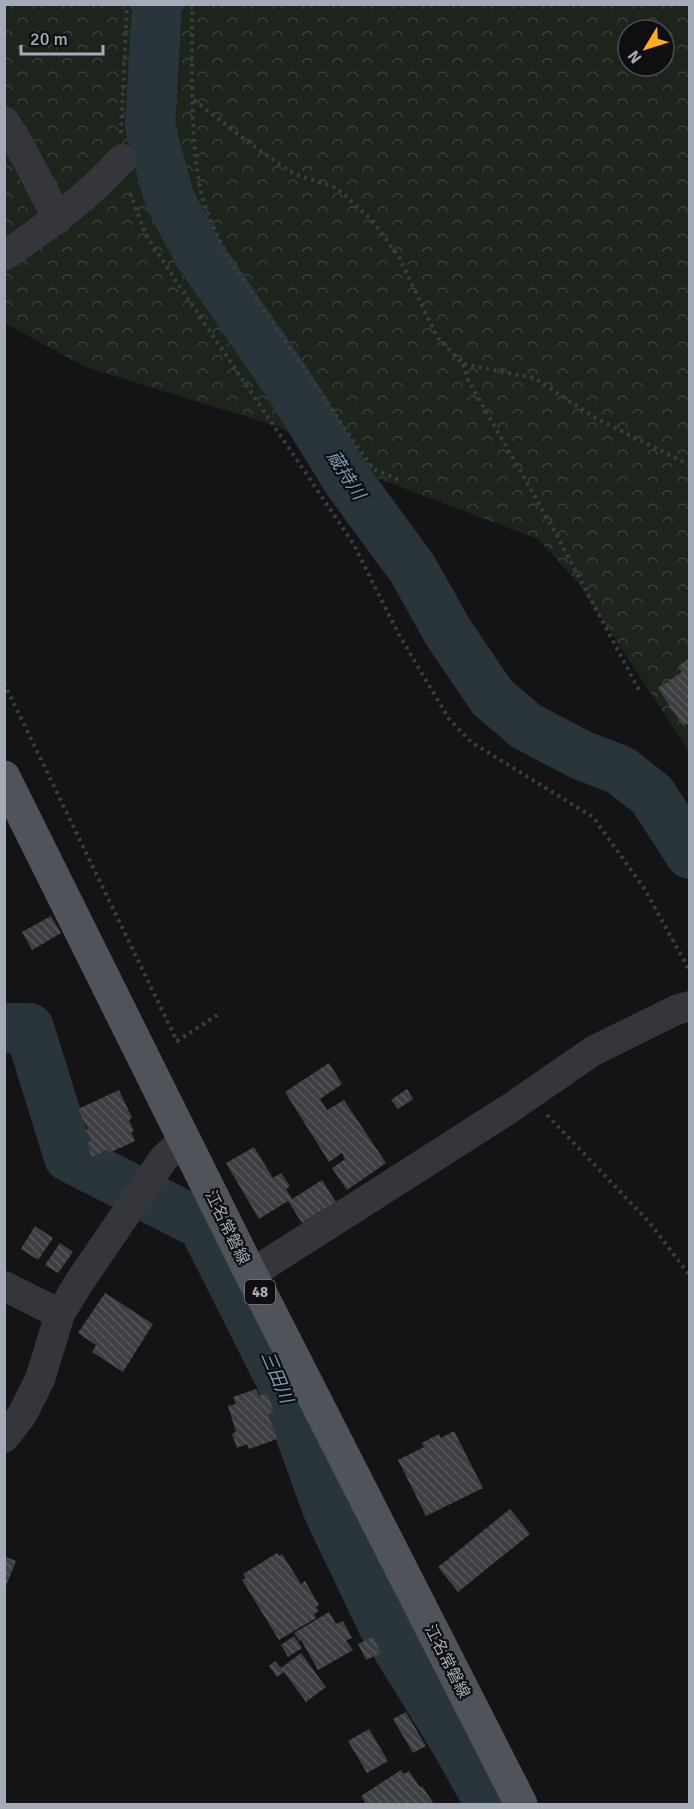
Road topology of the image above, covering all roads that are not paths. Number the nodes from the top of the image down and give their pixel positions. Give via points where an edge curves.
1 (4, 121) edge
2 (122, 159) road end
3 (58, 219) junction
4 (4, 256) edge
5 (4, 777) edge
6 (4, 810) edge
7 (33, 835) junction
8 (690, 1006) edge
9 (185, 1139) junction
10 (251, 1274) junction
11 (4, 1286) edge
12 (60, 1314) junction
13 (4, 1438) edge
14 (521, 1804) edge

1 - 3 street
2 - 3 street
3 - 4 street
5 - 7 main road, 江名常磐線 / 48
6 - 7 street
7 - 9 main road, 江名常磐線 / 48
8 - 10 street via 593,1051
9 - 10 main road, 江名常磐線 / 48
9 - 12 street via 164,1158
10 - 14 main road, 江名常磐線 / 48
11 - 12 street
12 - 13 street via 40,1379 22,1415

